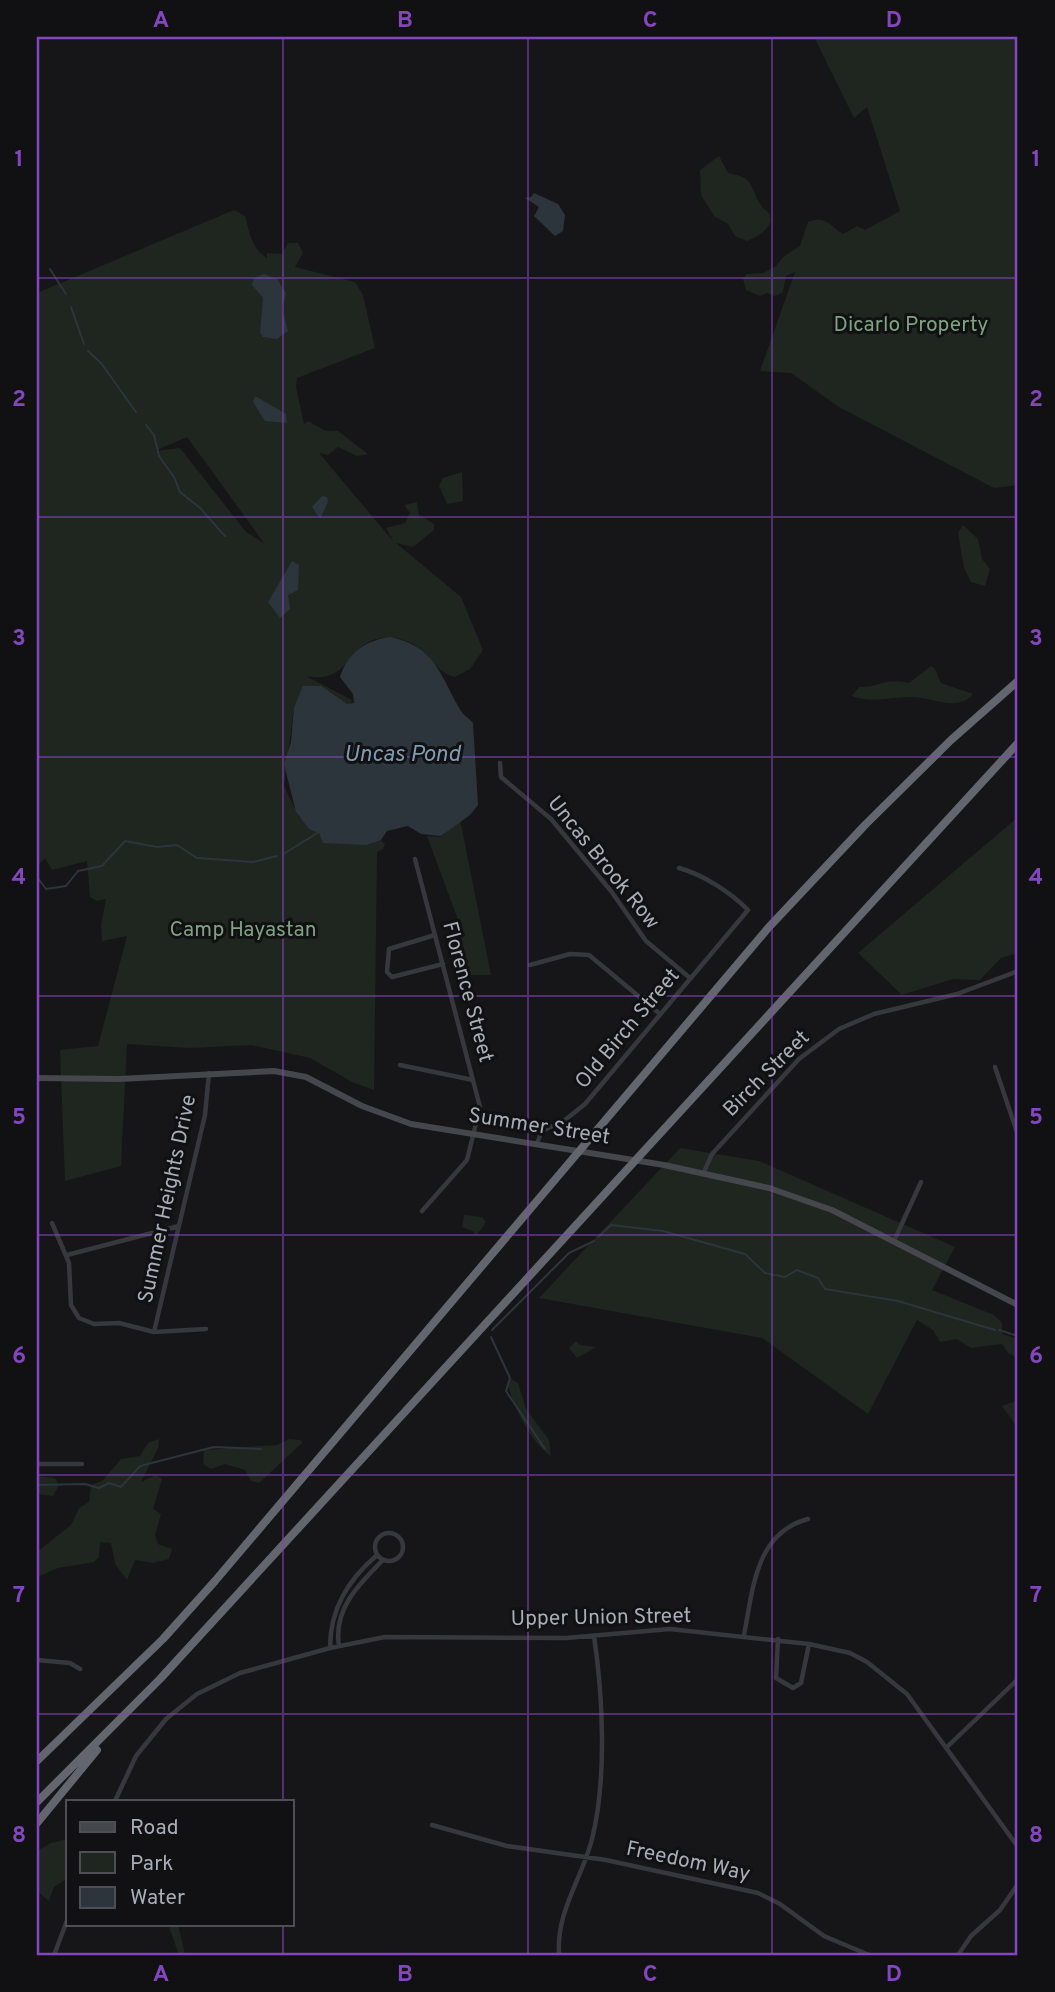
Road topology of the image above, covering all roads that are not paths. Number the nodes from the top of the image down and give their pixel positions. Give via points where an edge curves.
1 (1018, 681) edge
2 (1018, 743) edge
3 (500, 763) dead end
4 (415, 859) dead end
5 (679, 868) dead end
6 (435, 935) junction
7 (443, 964) junction
8 (530, 965) dead end
9 (1018, 971) edge
10 (690, 978) junction
11 (660, 1014) junction
12 (400, 1065) dead end
13 (995, 1067) dead end
14 (209, 1072) junction
15 (37, 1078) edge
16 (474, 1080) junction
17 (475, 1134) junction
18 (1018, 1135) edge
19 (537, 1143) junction
20 (704, 1172) junction
21 (922, 1182) dead end
22 (422, 1211) dead end
23 (52, 1223) dead end
24 (179, 1226) junction
25 (894, 1241) junction
26 (67, 1255) junction
27 (1018, 1305) edge
28 (206, 1329) dead end
29 (154, 1332) junction
30 (37, 1464) edge
31 (82, 1464) dead end
32 (808, 1519) dead end
33 (377, 1555) junction
34 (383, 1560) junction
35 (744, 1635) junction
36 (594, 1636) junction
37 (778, 1639) junction
38 (809, 1644) junction
39 (339, 1646) junction
40 (330, 1648) junction
41 (37, 1660) edge
42 (80, 1669) dead end
43 (1018, 1679) edge
44 (127, 1713) junction
45 (946, 1748) junction
46 (37, 1759) edge
47 (115, 1800) edge
48 (37, 1802) edge
49 (37, 1823) edge
50 (432, 1825) dead end
51 (1018, 1847) edge
52 (587, 1857) junction
53 (1018, 1884) edge
54 (66, 1923) edge
55 (54, 1955) edge
56 (559, 1955) edge
57 (869, 1955) edge
58 (958, 1955) edge

1 - 46 highway via 951,740 792,901 215,1581 71,1731
2 - 44 highway
3 - 10 street, Uncas Brook Row via 501,777 551,819 646,942
4 - 6 street, Florence Street
5 - 10 street, Old Birch Street via 698,875 748,910
6 - 7 street, Florence Street
6 - 7 street via 389,949 389,976
7 - 16 street, Florence Street
8 - 11 street via 569,954 589,955
9 - 20 street, Birch Street via 957,994 855,1021 814,1046 716,1150
10 - 11 street, Old Birch Street
11 - 19 street, Old Birch Street via 585,1104 542,1132
12 - 16 street
13 - 18 street
14 - 15 main road, Summer Street via 119,1079
14 - 17 main road, Summer Street via 290,1073 401,1121
14 - 24 street, Summer Heights Drive via 205,1115
16 - 17 street, Florence Street via 480,1107
17 - 19 main road, Summer Street
17 - 22 street, Florence Street via 462,1168
19 - 20 main road, Summer Street
20 - 25 main road, Summer Street via 817,1203
21 - 25 street
23 - 26 street
24 - 26 street
24 - 29 street, Summer Heights Drive
25 - 27 main road, Summer Street
26 - 29 street via 71,1305 79,1318
28 - 29 street
30 - 31 street
32 - 35 street via 792,1524 765,1550
33 - 34 street
33 - 34 street via 380,1536 400,1537 401,1556
33 - 40 street via 341,1596 333,1615
34 - 39 street via 347,1602 338,1631
35 - 36 street, Upper Union Street via 670,1629
35 - 37 street, Upper Union Street
36 - 39 street, Upper Union Street via 408,1636
36 - 52 street via 601,1779
37 - 38 street, Upper Union Street
37 - 38 street via 776,1678 793,1688 801,1684
38 - 45 street, Upper Union Street via 850,1653 884,1673 907,1694
39 - 40 street, Upper Union Street
40 - 47 street, Upper Union Street via 240,1673 197,1694 166,1718 146,1742
41 - 42 street via 70,1663
43 - 45 street
44 - 48 highway
44 - 49 highway
45 - 51 street, Upper Union Street
50 - 52 street, Freedom Way via 507,1846
52 - 56 street via 563,1914
52 - 57 street, Freedom Way via 751,1891 780,1904 824,1936
53 - 58 street
54 - 55 street

